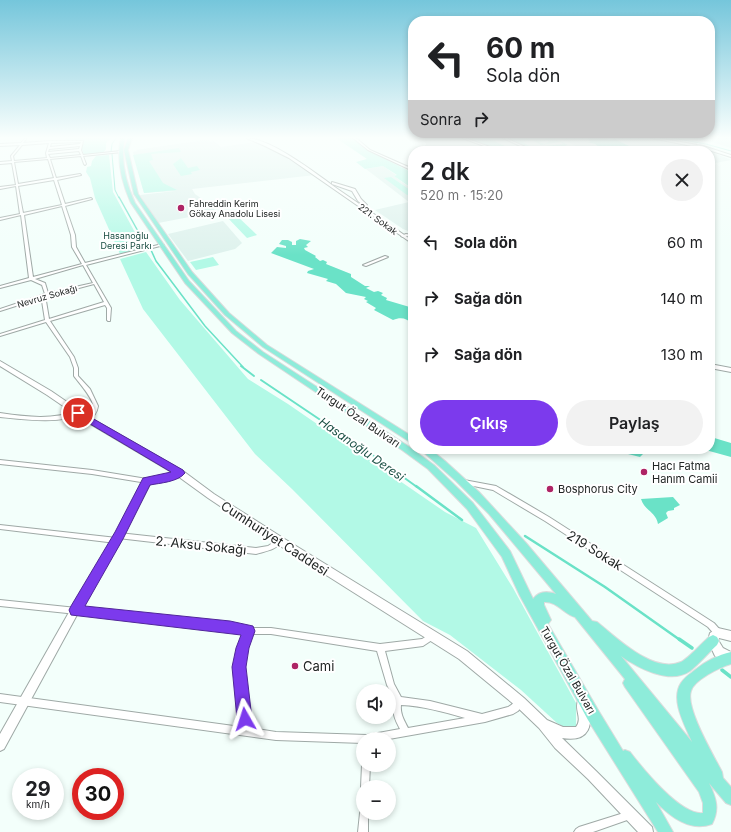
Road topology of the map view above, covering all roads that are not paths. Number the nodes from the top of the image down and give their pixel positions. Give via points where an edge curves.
1 (16, 177) edge
2 (69, 177) edge
3 (126, 177) edge
4 (131, 177) edge
5 (318, 177) edge
6 (323, 177) edge
7 (55, 179) junction
8 (18, 186) junction
9 (0, 188) edge
10 (349, 189) junction
11 (342, 193) junction
12 (357, 195) junction
13 (91, 199) dead end
14 (63, 204) junction
15 (22, 214) junction
16 (0, 219) edge
17 (408, 236) edge
18 (162, 246) junction
19 (386, 257) dead end
20 (84, 264) junction
21 (365, 265) dead end
22 (31, 278) junction
23 (95, 283) junction
24 (0, 287) edge
25 (47, 294) junction
26 (106, 303) junction
27 (0, 310) edge
28 (47, 320) junction
29 (109, 320) dead end
30 (0, 335) edge
31 (0, 363) edge
32 (715, 366) edge
33 (731, 369) edge
34 (78, 413) junction
35 (0, 415) edge
36 (88, 419) junction
37 (408, 438) edge
38 (408, 450) edge
39 (413, 454) edge
40 (431, 454) edge
41 (0, 462) edge
42 (180, 473) junction
43 (147, 481) junction
44 (464, 482) junction
45 (0, 527) edge
46 (118, 538) junction
47 (280, 541) junction
48 (0, 603) edge
49 (75, 610) junction
50 (583, 618) junction
51 (249, 631) junction
52 (432, 636) junction
53 (731, 636) edge
54 (716, 637) junction
55 (605, 647) junction
56 (380, 648) junction
57 (731, 658) edge
58 (570, 673) junction
59 (0, 698) edge
60 (26, 701) junction
61 (398, 701) junction
62 (520, 702) junction
63 (593, 715) junction
64 (484, 718) junction
65 (543, 724) junction
66 (246, 732) junction
67 (406, 732) junction
68 (0, 745) edge
69 (727, 793) edge
70 (631, 814) junction
71 (364, 820) edge
72 (363, 832) edge
73 (579, 832) edge
74 (647, 832) edge
75 (666, 832) edge

1 - 8 street
2 - 7 street
3 - 18 main road, Turgut Özal Bulvarı via 128,192
4 - 37 main road, Turgut Özal Bulvarı via 136,194 190,273 227,314 265,346
5 - 11 street, 221. Sokak
6 - 10 street, 221. Sokak
7 - 8 street
7 - 14 street
8 - 9 street
8 - 15 street
10 - 11 street
10 - 12 street, 221. Sokak
11 - 12 street
11 - 17 street, 221. Sokak
12 - 17 street, 221. Sokak via 362,203
13 - 14 street
14 - 15 street
14 - 20 street via 73,235 74,247
15 - 16 street
15 - 22 street
18 - 20 street
18 - 38 main road, Turgut Özal Bulvarı via 187,282 234,332 261,353
19 - 21 street
20 - 22 street
20 - 23 street
22 - 24 street
22 - 25 street via 44,284
23 - 25 street, Nevruz Sokağı
23 - 26 street
25 - 27 street, Nevruz Sokağı
25 - 28 street via 44,301
26 - 28 street
26 - 29 street
28 - 30 street
28 - 36 street via 72,357 76,376 88,390 96,406 94,414
31 - 34 street, Cumhuriyet Caddesi
32 - 33 street
34 - 35 street via 64,418
34 - 36 street, Cumhuriyet Caddesi
36 - 42 street, Cumhuriyet Caddesi
39 - 58 main road, Turgut Özal Bulvarı via 456,491 492,533 506,554 524,593
40 - 44 main road
41 - 43 street
42 - 43 street via 168,478
42 - 47 street, Cumhuriyet Caddesi via 210,496
43 - 46 street
44 - 50 main road
44 - 54 street, 219 Sokak via 494,488 546,519 711,625
45 - 46 street, 2. Aksu Sokağı
46 - 47 street, 2. Aksu Sokağı via 256,551 270,548
46 - 49 street
47 - 52 street, Cumhuriyet Caddesi
48 - 49 street
49 - 51 street
49 - 60 street
50 - 54 main road via 634,658 660,668 685,667
50 - 55 main road
50 - 58 main road via 551,597 546,596 538,600 538,605
51 - 56 street via 271,631
51 - 66 street via 242,648 239,667
52 - 56 street via 423,642
52 - 62 street, Cumhuriyet Caddesi via 464,655
53 - 54 street
54 - 57 street via 720,652
55 - 63 main road via 636,695 704,787 709,800 707,819 691,826 672,816
55 - 69 main road
56 - 61 street via 390,685
57 - 69 main road via 717,662 693,679 685,689 683,699 689,721
58 - 63 main road, Turgut Özal Bulvarı
58 - 65 street via 585,713 586,722 583,728 578,733 571,734
59 - 60 street
60 - 66 street
60 - 68 street
61 - 64 street
61 - 67 street via 397,717
62 - 64 street via 510,711
62 - 65 street, Cumhuriyet Caddesi
63 - 75 main road, Turgut Özal Bulvarı
64 - 67 street
65 - 70 street via 559,744
66 - 67 street via 276,736 367,739
70 - 73 street
70 - 74 street
71 - 72 street

